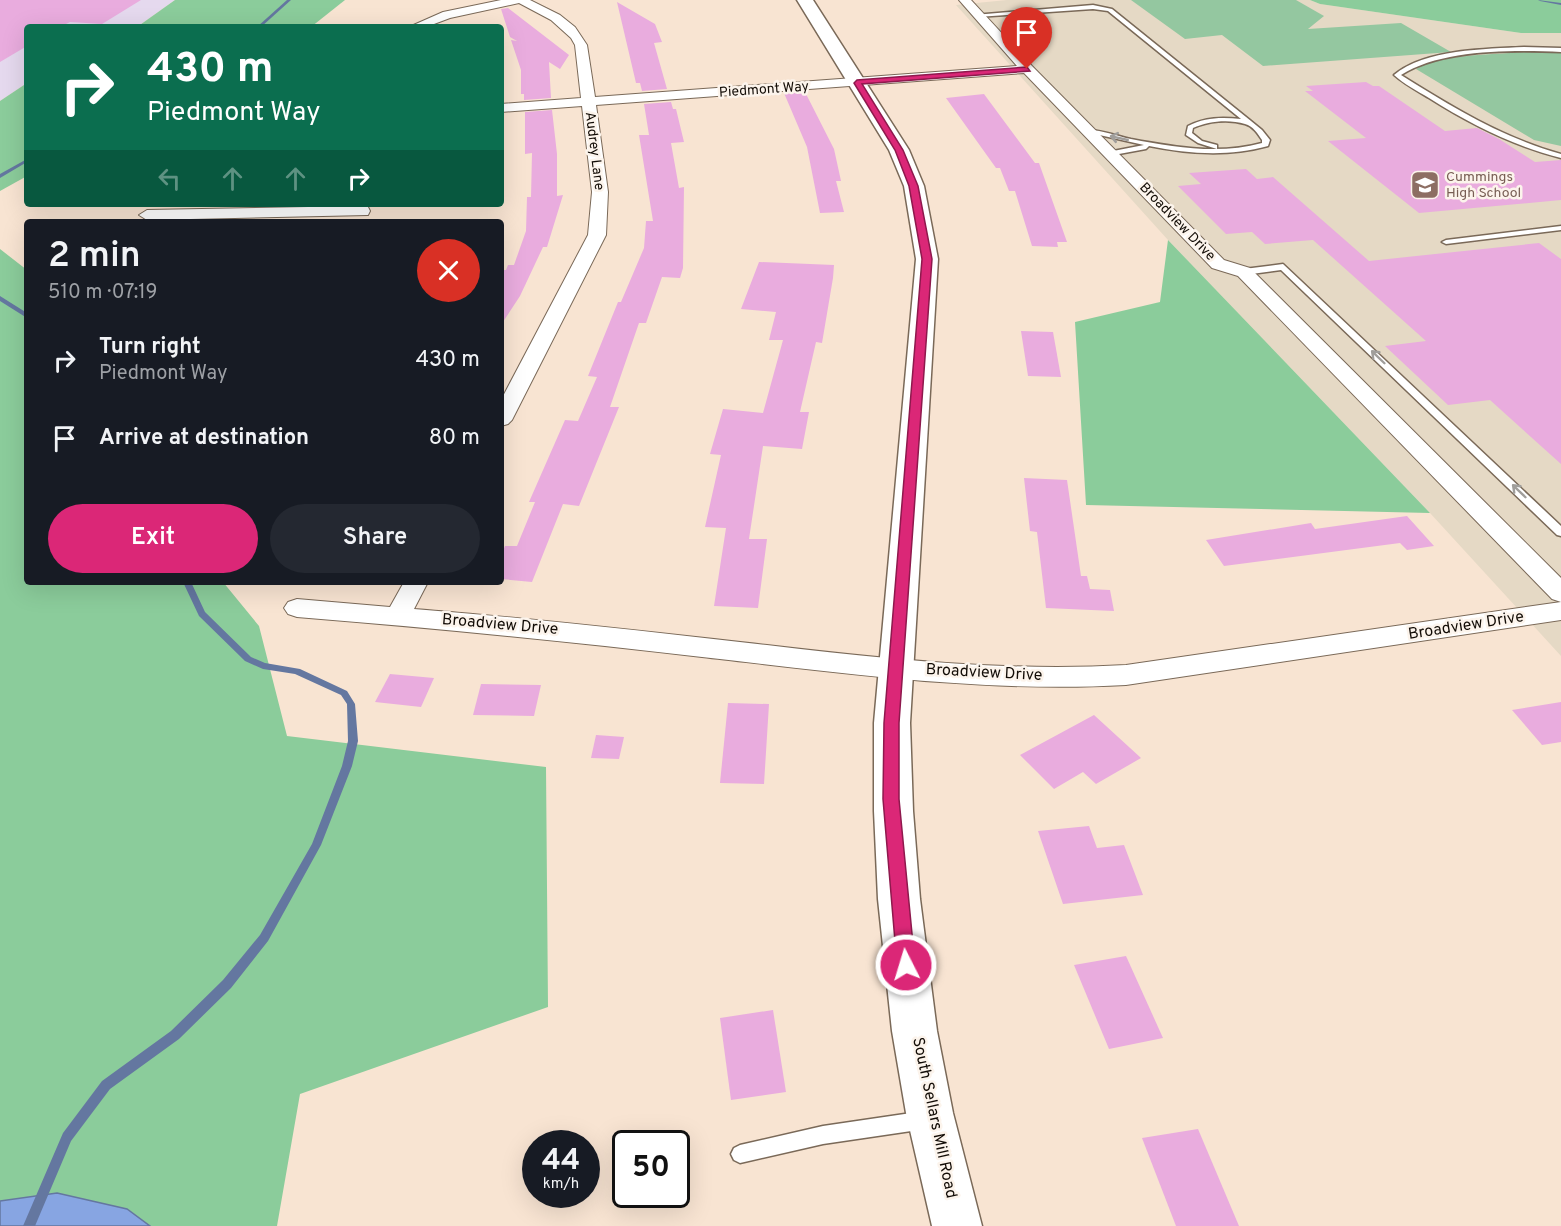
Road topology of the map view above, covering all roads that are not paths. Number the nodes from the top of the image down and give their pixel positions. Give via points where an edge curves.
1 (520, 0) edge
2 (805, 0) edge
3 (965, 0) edge
4 (977, 15) junction
5 (423, 24) edge
6 (1561, 50) edge
7 (1027, 69) junction
8 (857, 83) junction
9 (588, 102) junction
10 (504, 108) edge
11 (1249, 122) junction
12 (1088, 131) junction
13 (1150, 146) junction
14 (1226, 150) junction
15 (1111, 154) junction
16 (1561, 156) edge
17 (361, 212) edge
18 (147, 215) dead end
19 (1561, 228) edge
20 (1446, 242) dead end
21 (1244, 272) junction
22 (504, 414) edge
23 (1561, 532) edge
24 (414, 585) edge
25 (1561, 593) edge
26 (297, 608) dead end
27 (1561, 610) edge
28 (397, 617) junction
29 (896, 668) junction
30 (932, 1119) junction
31 (740, 1154) dead end
32 (957, 1226) edge

1 - 5 street
1 - 9 street, Audrey Lane via 559,20 578,37
2 - 8 main road, South Sellars Mill Road
3 - 4 street, Broadview Drive
4 - 7 street, Broadview Drive
4 - 11 lane via 1093,7 1110,10
6 - 16 lane via 1515,49 1422,61 1397,75 1462,117 1534,150
7 - 8 street, Piedmont Way
7 - 12 street, Broadview Drive
8 - 9 street, Piedmont Way
8 - 29 main road, South Sellars Mill Road via 899,150 910,177 927,259
9 - 10 street, Piedmont Way
9 - 22 street, Audrey Lane via 600,192 597,235
11 - 14 lane via 1264,136 1265,144
11 - 14 lane via 1213,120 1190,127 1188,134 1192,138
13 -> 12 lane
12 - 15 street, Broadview Drive
13 - 14 lane
13 - 15 lane
15 - 21 street, Broadview Drive via 1218,264
17 - 18 street
19 - 20 lane
23 -> 21 lane via 1283,267
21 - 25 street, Broadview Drive
24 - 28 street
26 - 28 street, Broadview Drive
27 - 29 street, Broadview Drive via 1126,675 1076,678
28 - 29 street, Broadview Drive
29 - 30 main road, South Sellars Mill Road via 891,799 906,965
30 - 31 lane via 823,1135
30 - 32 main road, South Sellars Mill Road

